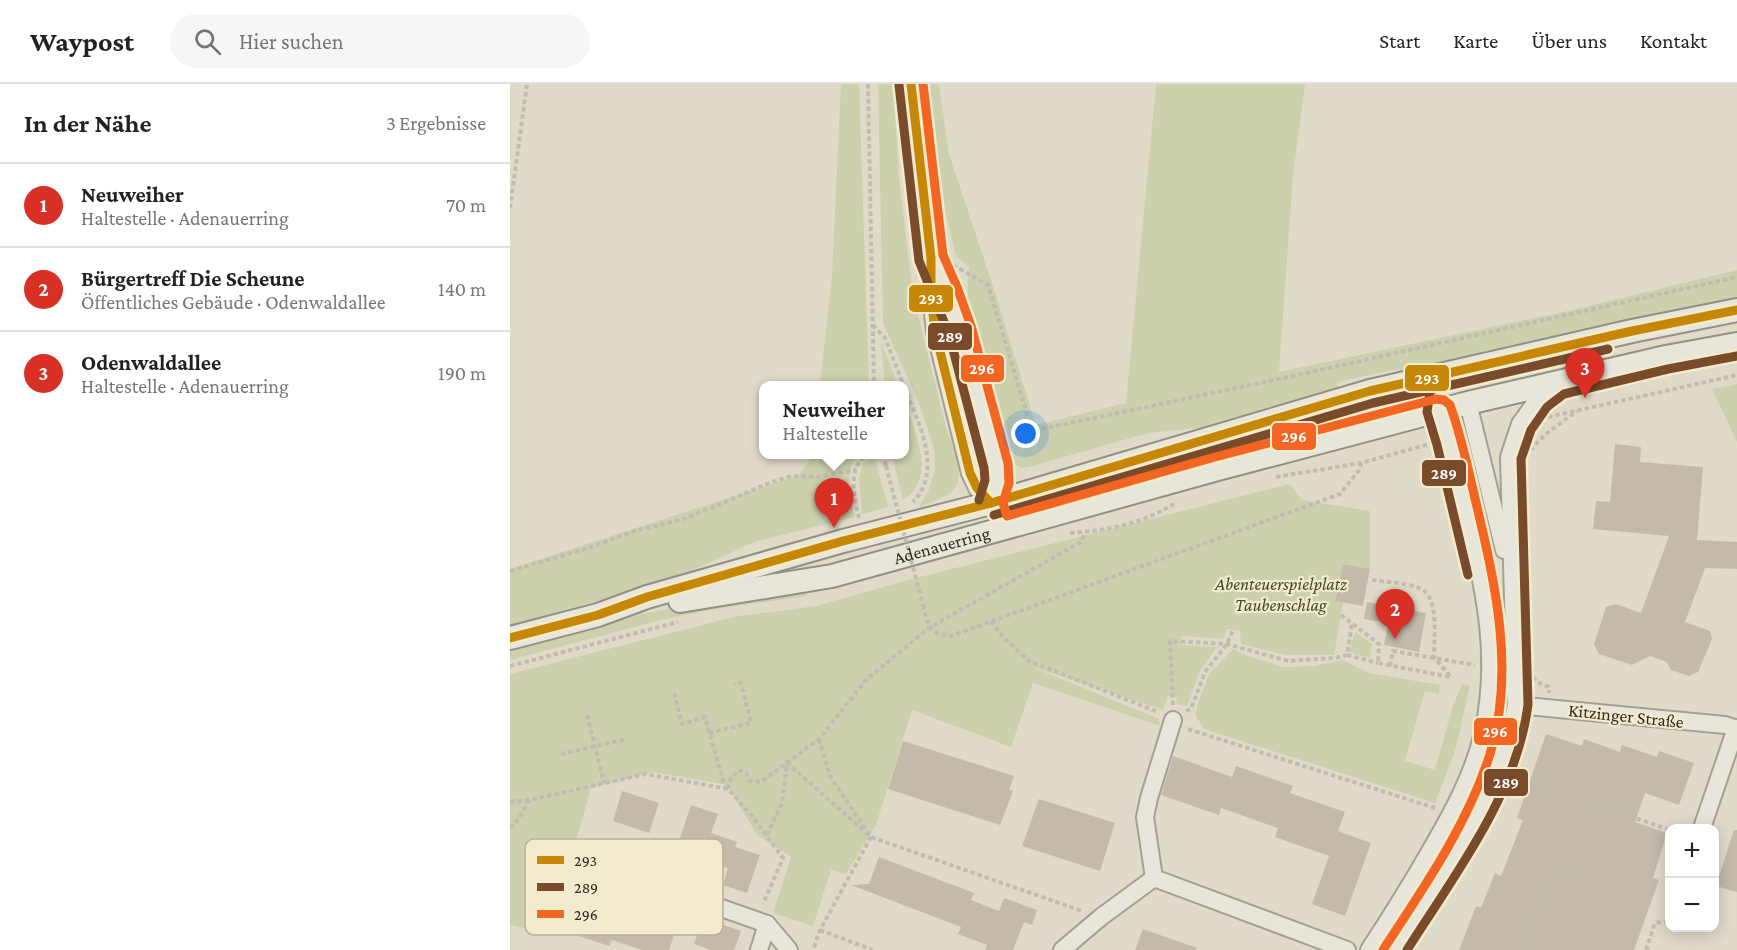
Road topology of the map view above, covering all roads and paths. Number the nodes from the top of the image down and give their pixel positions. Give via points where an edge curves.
1 (527, 84) edge
2 (868, 84) edge
3 (911, 84) edge
4 (510, 208) edge
5 (931, 258) junction
6 (1737, 277) edge
7 (1737, 310) edge
8 (872, 325) junction
9 (1737, 344) edge
10 (1445, 373) junction
11 (1737, 375) edge
12 (874, 381) edge
13 (902, 381) edge
14 (1558, 382) junction
15 (909, 400) edge
16 (1468, 403) junction
17 (1580, 408) dead end
18 (1438, 411) junction
19 (1428, 443) dead end
20 (1432, 450) dead end
21 (860, 459) edge
22 (885, 459) edge
23 (1361, 463) dead end
24 (856, 470) junction
25 (991, 503) junction
26 (907, 508) dead end
27 (859, 521) dead end
28 (998, 531) junction
29 (1084, 533) dead end
30 (510, 571) edge
31 (1372, 580) dead end
32 (1512, 586) junction
33 (598, 615) junction
34 (1341, 615) dead end
35 (991, 621) junction
36 (1352, 624) junction
37 (929, 628) junction
38 (1233, 630) dead end
39 (510, 638) edge
40 (1227, 644) junction
41 (1347, 655) junction
42 (1476, 656) dead end
43 (1434, 657) junction
44 (1378, 663) junction
45 (1477, 665) junction
46 (1390, 666) junction
47 (1477, 673) dead end
48 (734, 684) dead end
49 (674, 693) dead end
50 (1516, 705) junction
51 (587, 715) dead end
52 (1173, 720) junction
53 (1736, 729) edge
54 (709, 733) junction
55 (627, 739) dead end
56 (819, 739) junction
57 (595, 747) junction
58 (561, 754) dead end
59 (787, 763) junction
60 (604, 783) junction
61 (726, 789) junction
62 (528, 800) junction
63 (1580, 800) dead end
64 (510, 802) edge
65 (1432, 818) dead end
66 (1703, 824) edge
67 (510, 828) edge
68 (1665, 828) edge
69 (767, 836) junction
70 (871, 837) junction
71 (1154, 878) junction
72 (1585, 882) dead end
73 (723, 908) edge
74 (1101, 917) junction
75 (762, 922) junction
76 (1665, 922) edge
77 (819, 930) junction
78 (759, 950) edge
79 (789, 950) edge
80 (813, 950) edge
81 (873, 950) edge
82 (1062, 950) edge
83 (1347, 950) edge
84 (1369, 950) edge
85 (1393, 950) edge
86 (1525, 950) edge
87 (1646, 950) edge

1 - 4 path
2 - 8 path
3 - 5 street
5 - 6 path via 955,265 988,285 1032,431
5 - 25 street via 960,330 996,466
5 - 25 street via 935,331 970,473
7 - 10 main road, Adenauerring
8 - 12 path
8 - 13 path via 885,338
9 - 14 main road, Adenauerring
10 - 16 main road
10 - 18 main road
10 - 25 main road, Adenauerring via 1311,407
11 - 17 path
14 - 16 main road, Adenauerring
14 - 32 street via 1538,399 1520,424 1509,458
15 - 26 path via 928,452 927,478
16 - 18 main road, Adenauerring
16 - 32 street
18 - 28 main road, Adenauerring
18 - 84 street via 1481,574 1489,621 1491,682 1483,735 1468,781
19 - 20 path
21 - 24 path
22 - 37 path, bridge
23 - 35 path via 1340,494
24 - 27 path
24 - 30 path via 817,477 791,476 687,518
25 - 28 main road
25 - 33 main road, Adenauerring via 843,541 647,597
28 - 33 main road, Adenauerring via 832,576
29 - 37 path via 1080,542
31 - 43 path via 1423,590 1429,596 1434,616
32 - 50 street
33 - 39 main road, Adenauerring
34 - 36 path
35 - 37 path via 951,636 938,635
35 - 52 path via 1029,661
36 - 41 path
36 - 44 path via 1378,644
37 - 56 path via 867,679
38 - 40 path
40 - 41 path via 1287,661
40 - 52 path via 1205,672 1191,708
40 - 52 path via 1170,641
41 - 44 path
42 - 45 path
43 - 45 path
43 - 46 path via 1393,651
43 - 46 path via 1451,677
44 - 46 path
45 - 47 path
48 - 54 path via 741,683 751,723
49 - 54 path via 682,724 705,717
50 - 53 street, Kitzinger Straße
50 - 85 street via 1494,779 1471,827
51 - 57 path
52 - 65 path via 1185,728 1438,809
52 - 71 street via 1144,817
53 - 66 street, Kitzinger Straße
54 - 61 path
55 - 57 path
56 - 59 path
56 - 70 path via 830,776
57 - 58 path
57 - 60 path
59 - 61 path via 761,782 750,781 746,773 738,770
59 - 69 path via 782,803
59 - 70 path
60 - 61 path via 646,774
60 - 62 path
61 - 69 path
62 - 64 path
62 - 67 path via 520,818
63 - 68 path
69 - 75 path via 783,858 768,888
70 - 74 path
70 - 77 path
71 - 74 street
71 - 83 street
72 - 86 path via 1564,876 1544,890
73 - 75 street
74 - 82 street
75 - 78 street
75 - 79 street
76 - 87 path via 1655,923
77 - 80 path
77 - 81 path

